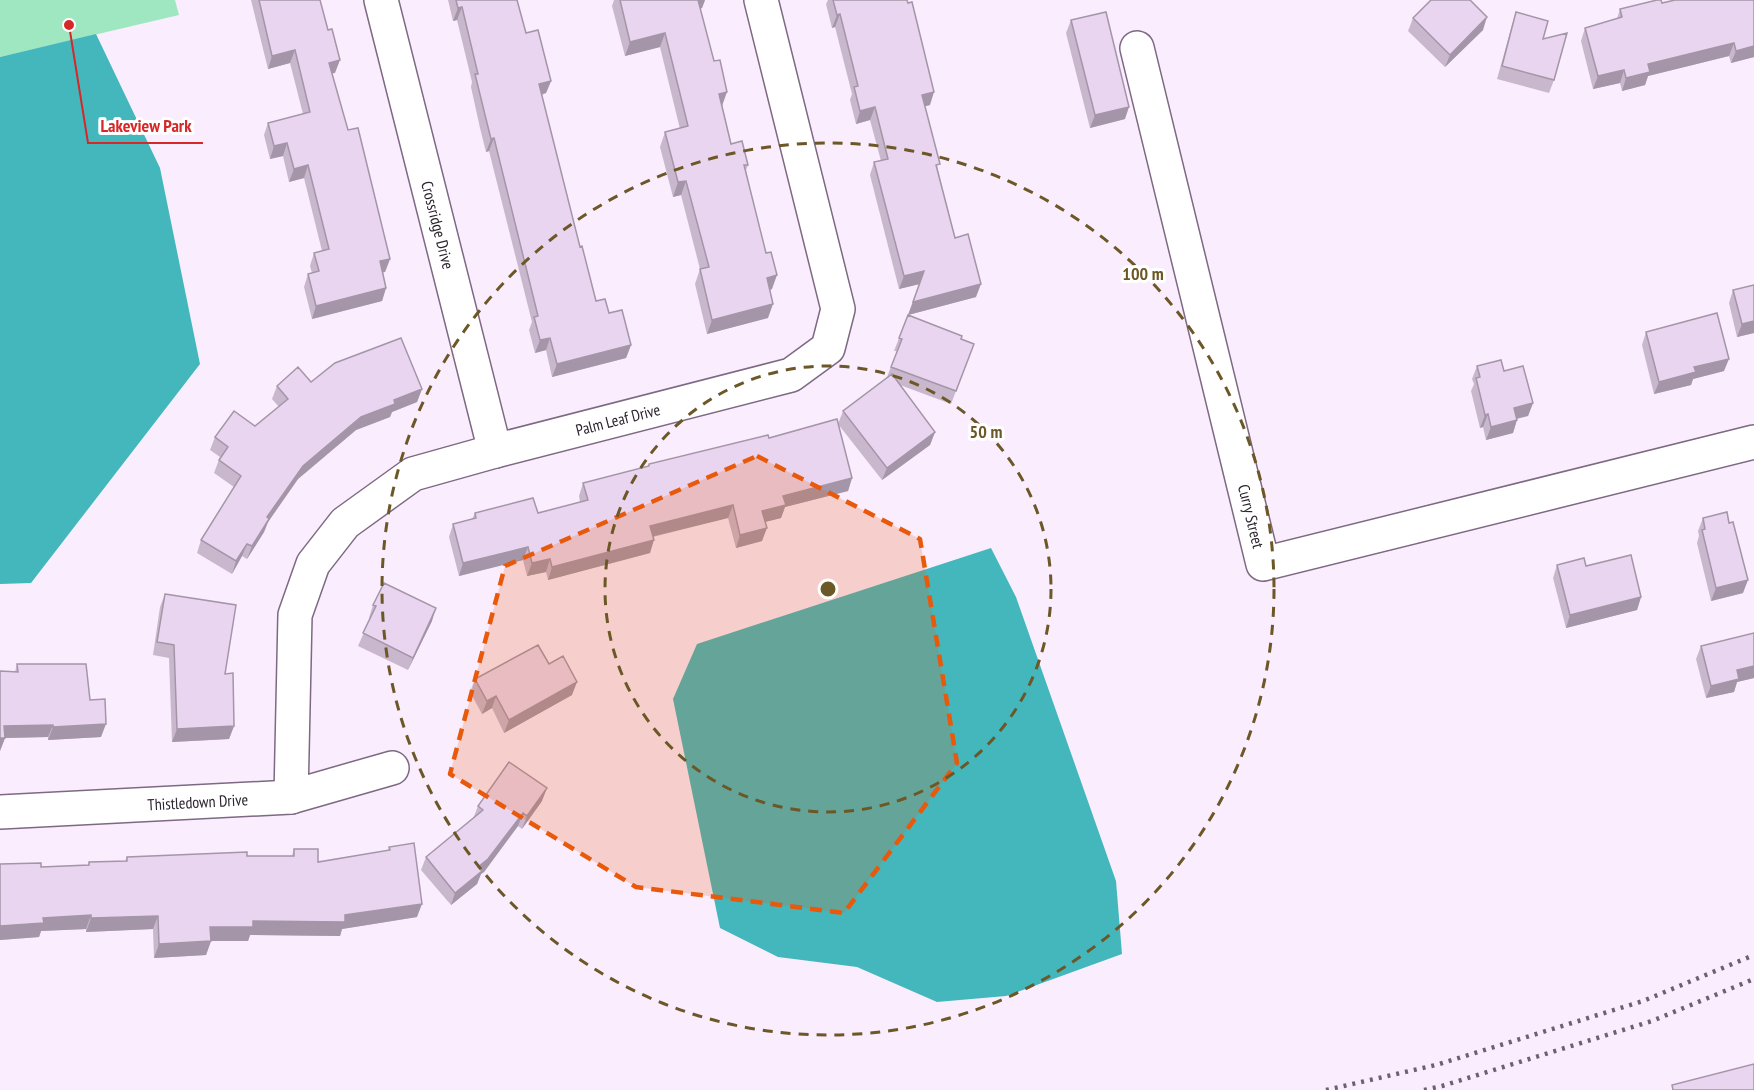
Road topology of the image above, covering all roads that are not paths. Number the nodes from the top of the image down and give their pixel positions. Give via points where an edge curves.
1 (381, 0) edge
2 (760, 0) edge
3 (1137, 48) dead end
4 (1754, 442) edge
5 (495, 451) junction
6 (392, 768) dead end
7 (291, 797) junction
8 (0, 812) edge

1 - 5 street, Crossridge Drive
2 - 5 street, Palm Leaf Drive via 838,309 828,348 791,375
3 - 4 street, Curry Street via 1263,564
5 - 7 street, Palm Leaf Drive via 413,474 345,523 313,564 295,615
6 - 7 street, Thistledown Drive
7 - 8 street, Thistledown Drive

